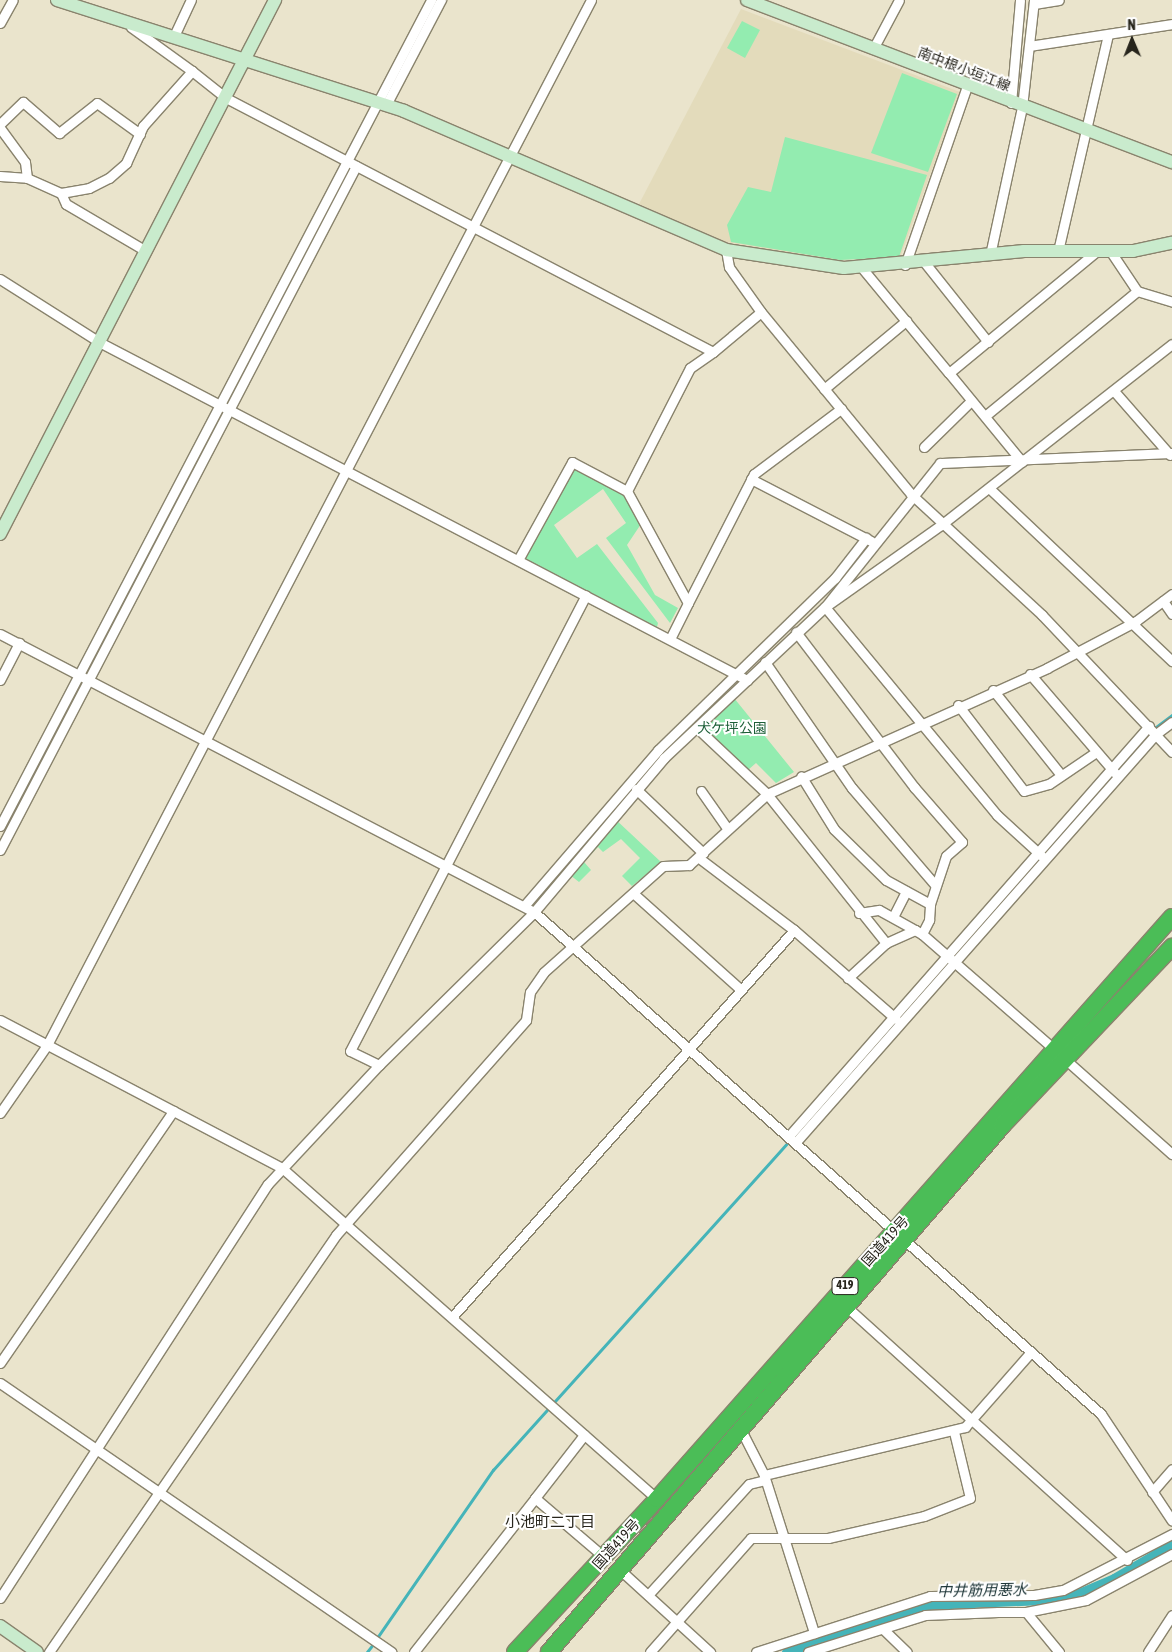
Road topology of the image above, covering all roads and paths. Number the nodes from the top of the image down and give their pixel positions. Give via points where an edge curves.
1 (13, 0) edge
2 (57, 0) edge
3 (191, 0) edge
4 (275, 0) edge
5 (431, 0) edge
6 (442, 0) edge
7 (591, 0) edge
8 (750, 0) edge
9 (899, 0) edge
10 (1020, 0) edge
11 (1059, 0) edge
12 (1034, 2) edge
13 (123, 21) junction
14 (0, 23) edge
15 (1172, 24) edge
16 (1108, 34) junction
17 (174, 36) junction
18 (1029, 46) junction
19 (873, 49) junction
20 (246, 60) junction
21 (192, 70) junction
22 (968, 86) junction
23 (226, 98) junction
24 (382, 103) junction
25 (1017, 105) junction
26 (0, 124) edge
27 (0, 128) edge
28 (1084, 129) junction
29 (140, 134) junction
30 (510, 157) junction
31 (1172, 162) edge
32 (352, 164) junction
33 (0, 176) edge
34 (27, 178) junction
35 (61, 192) junction
36 (473, 226) junction
37 (1172, 243) edge
38 (726, 250) junction
39 (146, 251) junction
40 (1058, 251) junction
41 (1096, 252) junction
42 (1111, 252) junction
43 (990, 255) junction
44 (925, 263) junction
45 (905, 265) junction
46 (862, 268) junction
47 (0, 279) edge
48 (1137, 291) junction
49 (1172, 302) edge
50 (761, 312) junction
51 (906, 321) junction
52 (988, 342) junction
53 (101, 343) junction
54 (1172, 344) edge
55 (713, 352) junction
56 (949, 373) junction
57 (824, 389) junction
58 (1114, 391) junction
59 (971, 401) junction
60 (225, 408) junction
61 (841, 409) junction
62 (985, 416) junction
63 (924, 447) dead end
64 (1171, 455) edge
65 (1022, 462) junction
66 (347, 471) junction
67 (751, 479) junction
68 (989, 488) junction
69 (627, 491) junction
70 (911, 494) junction
71 (941, 525) junction
72 (0, 534) edge
73 (870, 540) junction
74 (518, 560) junction
75 (1172, 594) edge
76 (586, 595) junction
77 (1163, 601) junction
78 (688, 602) junction
79 (825, 607) junction
80 (1172, 614) edge
81 (1128, 623) junction
82 (796, 632) junction
83 (0, 634) edge
84 (670, 639) junction
85 (19, 643) junction
86 (1078, 653) junction
87 (1172, 661) edge
88 (765, 662) junction
89 (735, 674) junction
90 (1030, 674) junction
91 (84, 677) junction
92 (0, 680) edge
93 (746, 680) junction
94 (993, 690) junction
95 (958, 705) junction
96 (921, 722) junction
97 (1172, 722) edge
98 (1149, 726) junction
99 (696, 728) junction
100 (1156, 734) junction
101 (882, 740) junction
102 (206, 741) junction
103 (1096, 752) junction
104 (1172, 752) edge
105 (834, 761) junction
106 (1116, 773) junction
107 (1062, 775) junction
108 (801, 776) junction
109 (636, 788) junction
110 (701, 791) dead end
111 (767, 794) junction
112 (0, 826) edge
113 (727, 828) junction
114 (0, 850) edge
115 (701, 856) junction
116 (1042, 856) junction
117 (446, 865) junction
118 (936, 885) junction
119 (906, 892) junction
120 (633, 893) junction
121 (930, 904) junction
122 (524, 906) junction
123 (534, 912) junction
124 (859, 913) junction
125 (1172, 917) edge
126 (892, 918) junction
127 (794, 930) junction
128 (918, 932) junction
129 (886, 942) junction
130 (573, 946) junction
131 (1172, 947) edge
132 (951, 958) junction
133 (848, 978) junction
134 (740, 989) junction
135 (0, 1020) edge
136 (897, 1020) junction
137 (47, 1045) junction
138 (688, 1048) junction
139 (1061, 1055) junction
140 (379, 1065) junction
141 (173, 1111) junction
142 (0, 1113) edge
143 (791, 1140) junction
144 (1172, 1154) edge
145 (282, 1168) junction
146 (345, 1223) junction
147 (900, 1235) junction
148 (848, 1308) junction
149 (453, 1316) junction
150 (1031, 1352) junction
151 (0, 1363) edge
152 (0, 1383) edge
153 (974, 1418) junction
154 (740, 1428) junction
155 (954, 1432) junction
156 (584, 1435) junction
157 (95, 1448) junction
158 (1172, 1469) edge
159 (764, 1477) junction
160 (1152, 1492) junction
161 (159, 1493) junction
162 (535, 1498) junction
163 (657, 1499) junction
164 (1172, 1521) edge
165 (1172, 1534) edge
166 (784, 1538) junction
167 (1172, 1554) edge
168 (604, 1557) junction
169 (1127, 1560) junction
170 (618, 1568) junction
171 (648, 1595) junction
172 (998, 1595) junction
173 (0, 1598) edge
174 (998, 1612) junction
175 (1026, 1612) junction
176 (1172, 1615) edge
177 (678, 1622) junction
178 (0, 1626) edge
179 (883, 1628) junction
180 (814, 1633) junction
181 (37, 1652) edge
182 (49, 1652) edge
183 (392, 1652) edge
184 (414, 1652) edge
185 (515, 1652) edge
186 (548, 1652) edge
187 (650, 1652) edge
188 (710, 1652) edge
189 (756, 1652) edge
190 (808, 1652) edge
191 (906, 1652) edge
192 (1059, 1652) edge
193 (1148, 1652) edge

1 - 14 street
2 - 13 street
3 - 17 street
4 - 20 street
5 - 24 street
6 - 24 street
7 - 30 street
8 - 19 street, 南中根小垣江線
9 - 19 street
10 - 25 street
11 - 12 street
12 - 18 street
13 - 17 street
13 - 21 street
15 - 16 street
16 - 18 street
16 - 28 street
17 - 20 street
18 - 25 street
19 - 22 street, 南中根小垣江線
20 - 23 street
20 - 24 street
21 - 23 street
21 - 29 street
22 - 25 street, 南中根小垣江線
22 - 45 street
23 - 32 street
23 - 39 street
24 - 30 street
24 - 32 street
25 - 28 street, 南中根小垣江線
25 - 43 street
26 - 29 street via 23,102 59,133 97,103
27 - 34 street via 26,162
28 - 31 street, 南中根小垣江線
28 - 40 street
29 - 35 street via 126,163 109,178 89,188
30 - 36 street
30 - 38 street
32 - 36 street
32 - 60 street
33 - 34 street
34 - 35 street
35 - 39 street via 66,204
36 - 55 street
36 - 66 street
37 - 42 street
38 - 46 street via 809,265
38 - 50 street via 729,267
39 - 53 street
40 - 41 street
40 - 43 street
41 - 42 street
41 - 52 street
42 - 48 street
43 - 44 street
44 - 45 street
44 - 52 street
45 - 46 street
46 - 51 street
47 - 53 street
48 - 49 street
48 - 62 street
50 - 55 street
50 - 57 street
51 - 56 street
51 - 57 street
52 - 56 street
53 - 60 street
53 - 72 street
54 - 58 street
55 - 69 street via 690,368
56 - 59 street
57 - 61 street
58 - 64 street
58 - 65 street
59 - 62 street
59 - 63 street
60 - 66 street
60 - 91 street
61 - 67 street
61 - 70 street
62 - 65 street
64 - 65 street
65 - 68 street
65 - 70 street via 940,463
66 - 74 street
66 - 102 street
67 - 73 street
67 - 78 street
68 - 71 street
68 - 81 street
69 - 74 street via 572,462
69 - 78 street
70 - 71 street
70 - 73 street
71 - 79 street
71 - 86 street
73 - 79 street
73 - 89 street
74 - 76 street
75 - 77 street
76 - 84 street
76 - 117 street
77 - 80 street
77 - 81 street
78 - 84 street
79 - 82 street
79 - 96 street
81 - 86 street
81 - 87 street
82 - 88 street
82 - 101 street
83 - 85 street
84 - 89 street
85 - 91 street
85 - 92 street
86 - 90 street
86 - 98 street
88 - 93 street
88 - 105 street
89 - 93 street
89 - 122 street via 628,782
90 - 94 street
90 - 103 street
91 - 102 street
91 - 112 street
91 - 114 street
93 - 99 street
94 - 95 street
94 - 107 street
95 - 96 street
95 - 107 street via 1024,791
96 - 101 street
96 - 116 street via 997,815
97 - 100 street
98 - 100 street
98 - 106 street
99 - 109 street
99 - 111 street
100 - 104 street
100 - 106 street
101 - 105 street
101 - 118 street via 914,788 962,842 946,856
102 - 117 street
102 - 137 street
103 - 106 street
103 - 107 street
105 - 108 street
105 - 118 street
106 - 116 street
108 - 111 street
108 - 119 street via 834,829 886,880
109 - 115 street
109 - 123 street
110 - 113 street
111 - 113 street
111 - 124 street
113 - 115 street
115 - 120 street via 689,865 662,866
115 - 127 street
116 - 132 street
117 - 122 street
117 - 140 street via 350,1051
118 - 121 street
119 - 121 street
119 - 126 street
120 - 130 street
120 - 134 street
121 - 128 street via 929,920
122 - 123 street
123 - 130 street
123 - 140 street
124 - 126 street via 879,910
124 - 129 street
125 - 139 highway, 国道419号 / 419
126 - 128 street
127 - 133 street
127 - 134 street
128 - 129 street
128 - 132 street
129 - 133 street
130 - 138 street
130 - 146 street via 544,972 530,992 526,1020
131 - 139 highway, 国道419号 / 419
132 - 136 street
132 - 139 street
133 - 136 street
134 - 138 street
135 - 137 street
136 - 143 street
137 - 141 street
137 - 142 street
138 - 143 street
138 - 149 street
139 - 144 street
139 - 147 highway, 国道419号 / 419
140 - 145 street
141 - 145 street
141 - 151 street
143 - 147 street
145 - 146 street
145 - 157 street
146 - 149 street
146 - 161 street
147 - 148 highway, 国道419号 / 419
147 - 150 street
147 - 163 highway, 国道419号 / 419
148 - 153 street
148 - 154 highway, 国道419号 / 419
149 - 156 street
150 - 153 street
150 - 160 street via 1106,1420
152 - 157 street
153 - 155 street
153 - 169 street
154 - 159 street
154 - 170 highway, 国道419号 / 419
155 - 159 street
155 - 166 street via 970,1498 924,1516 828,1538
156 - 162 street
156 - 163 street
157 - 161 street
157 - 173 street
158 - 160 street
159 - 166 street
159 - 171 street via 749,1484
160 - 164 street
161 - 182 street
161 - 183 street
162 - 168 street
162 - 184 street
163 - 168 highway, 国道419号 / 419
165 - 169 street
166 - 177 street via 751,1538
166 - 180 street
167 - 175 street via 1086,1600
168 - 185 highway, 国道419号 / 419
169 - 172 street via 1064,1590
170 - 171 street
170 - 186 highway, 国道419号 / 419
171 - 177 street
172 - 174 street
172 - 180 street via 930,1596
174 - 175 street
174 - 179 street via 925,1615
175 - 192 street
176 - 193 street
177 - 187 street
177 - 188 street
178 - 181 street
179 - 190 street
179 - 191 street
180 - 189 street

